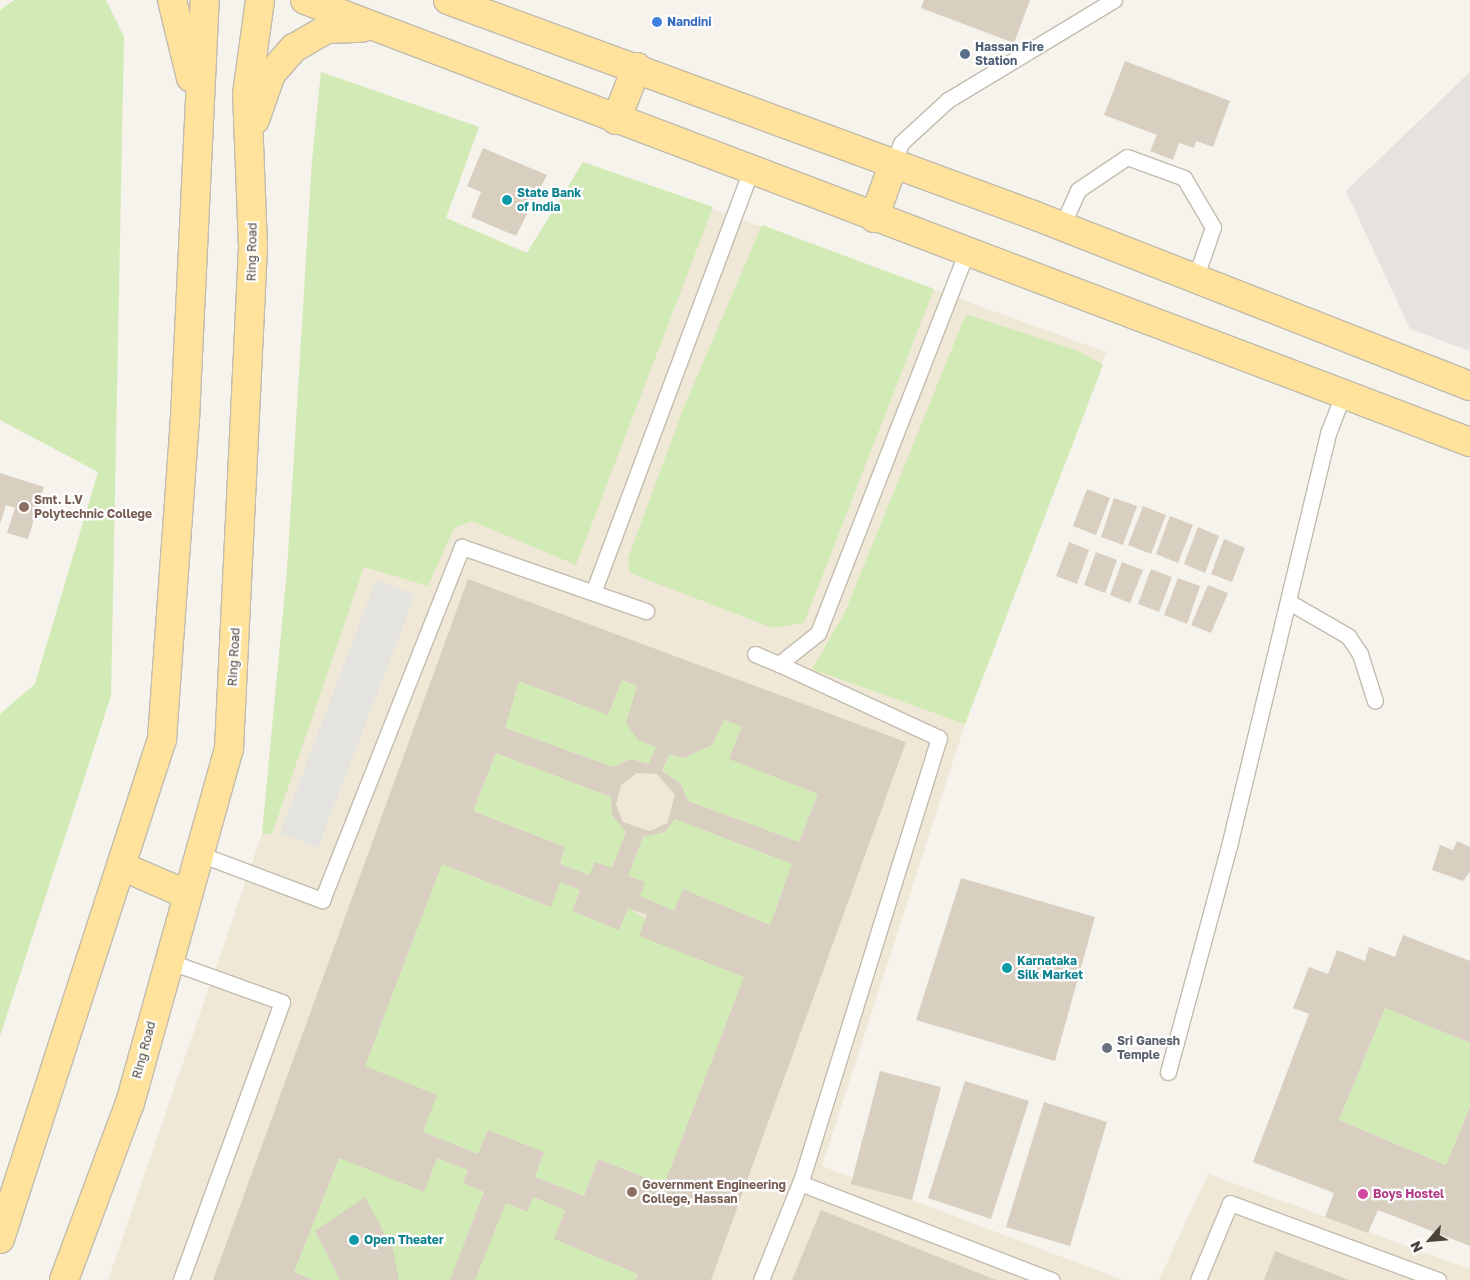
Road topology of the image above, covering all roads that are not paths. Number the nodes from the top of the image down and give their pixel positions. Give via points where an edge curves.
1 (172, 0) edge
2 (304, 0) edge
3 (448, 0) edge
4 (1114, 0) edge
5 (204, 4) edge
6 (259, 5) edge
7 (384, 28) junction
8 (637, 67) junction
9 (199, 119) junction
10 (616, 120) junction
11 (252, 130) junction
12 (893, 165) junction
13 (750, 172) junction
14 (874, 218) junction
15 (1062, 226) junction
16 (966, 253) junction
17 (1195, 279) junction
18 (1470, 386) edge
19 (1342, 394) junction
20 (1470, 442) edge
21 (594, 590) junction
22 (1289, 602) junction
23 (646, 611) dead end
24 (755, 654) dead end
25 (779, 664) junction
26 (1375, 701) dead end
27 (198, 853) junction
28 (121, 866) junction
29 (186, 894) junction
30 (168, 961) junction
31 (1168, 1072) dead end
32 (800, 1183) junction
33 (0, 1239) edge
34 (64, 1280) edge
35 (181, 1280) edge
36 (761, 1280) edge
37 (1052, 1280) edge
38 (1198, 1280) edge
39 (1438, 1280) edge

1 - 9 main road
2 - 7 main road
3 - 8 main road
4 - 12 lane via 948,100 901,144
5 - 9 main road
6 - 11 main road, Ring Road via 247,94
7 - 10 main road
7 - 11 main road via 327,29 294,48 271,74
8 - 10 main road
8 - 12 main road
9 - 28 main road via 185,418 162,739
10 - 13 main road
11 - 27 main road, Ring Road via 254,247 230,749
12 - 14 main road
12 - 15 main road
13 - 14 main road
13 - 21 lane
14 - 16 main road
15 - 17 main road
15 - 17 lane via 1078,190 1127,157 1184,178 1212,227
16 - 19 main road
16 - 25 lane via 818,633
17 - 18 main road
19 - 20 main road
19 - 22 lane via 1329,431
21 - 23 lane
21 - 27 lane via 462,547 322,900
22 - 26 lane via 1348,636 1360,654
22 - 31 lane
24 - 25 lane
25 - 32 lane via 939,738
27 - 29 main road, Ring Road
28 - 29 main road
28 - 33 main road
29 - 30 main road, Ring Road
30 - 34 main road, Ring Road via 130,1103
30 - 35 lane via 282,1002
32 - 36 lane
32 - 37 lane
38 - 39 lane via 1230,1203

